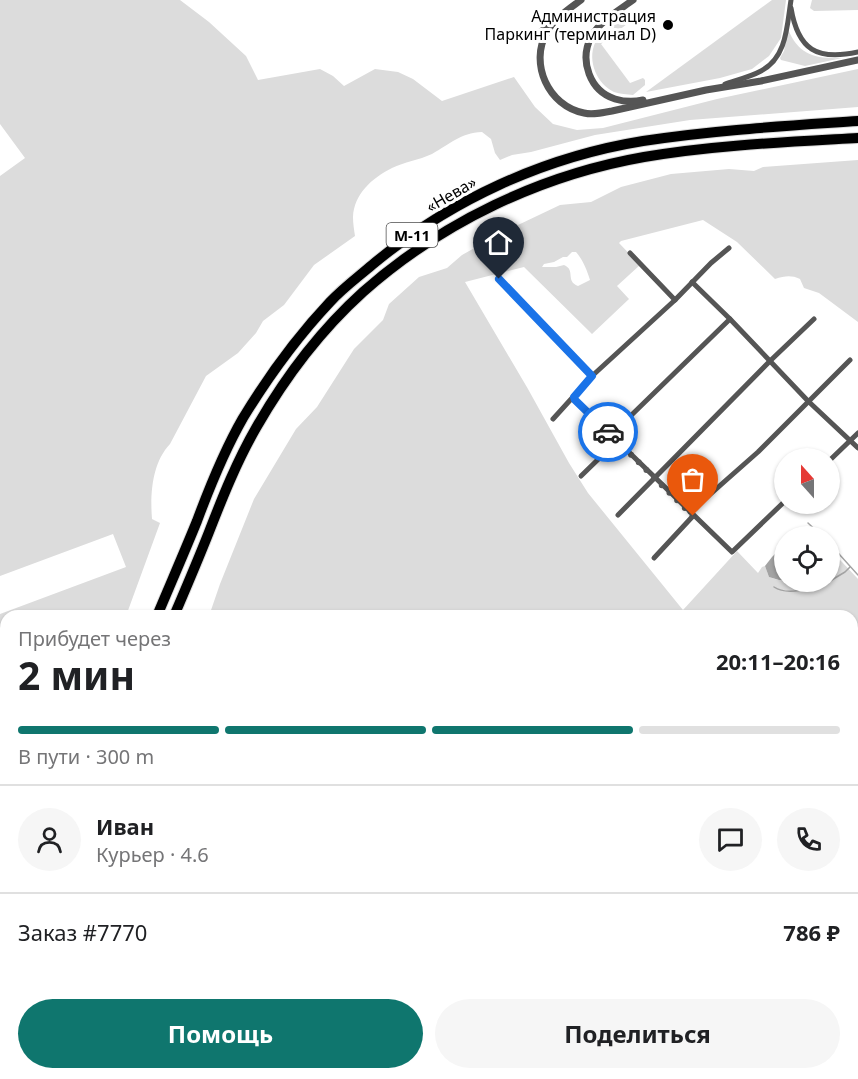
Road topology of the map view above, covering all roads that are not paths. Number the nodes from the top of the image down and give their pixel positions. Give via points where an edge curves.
1 (582, 0) edge
2 (633, 0) edge
3 (791, 2) edge
4 (562, 14) junction
5 (536, 34) dead end
6 (858, 52) edge
7 (858, 60) edge
8 (706, 90) junction
9 (673, 97) junction
10 (858, 122) edge
11 (858, 138) edge
12 (729, 248) dead end
13 (630, 253) dead end
14 (499, 279) dead end
15 (692, 282) junction
16 (675, 300) junction
17 (730, 319) junction
18 (814, 319) dead end
19 (850, 360) dead end
20 (770, 361) junction
21 (592, 376) junction
22 (574, 397) junction
23 (808, 401) junction
24 (553, 419) dead end
25 (858, 433) edge
26 (611, 435) junction
27 (851, 440) junction
28 (617, 441) junction
29 (858, 448) edge
30 (840, 450) edge
31 (581, 476) dead end
32 (654, 477) junction
33 (774, 512) edge
34 (692, 514) junction
35 (618, 515) dead end
36 (654, 558) dead end
37 (159, 610) edge
38 (176, 610) edge

1 - 4 street
2 - 9 street via 609,17 592,36 586,53 589,73 600,90 616,99
3 - 6 street via 799,36 812,49 830,56
3 - 8 street via 784,42 774,61 754,74
4 - 5 street
4 - 9 street via 547,32 540,60 551,93 562,103 589,114
7 - 8 street
8 - 9 street
10 - 37 highway, «Нева» / М-11 via 695,134 584,154 498,185 457,206 390,250 331,302 268,379 220,462
11 - 38 highway, «Нева» / М-11 via 697,150 590,169 506,199 427,244 356,299 280,389 233,471
12 - 15 street
13 - 16 street
14 - 21 street
15 - 16 street
15 - 17 street
16 - 21 street
17 - 20 street
17 - 26 street
18 - 20 street
19 - 23 street
20 - 23 street
20 - 32 street
21 - 22 street
22 - 24 street
22 - 26 street
23 - 27 street
23 - 34 street
25 - 27 street
26 - 28 street
27 - 29 street
27 - 30 street
28 - 31 street
28 - 32 street
32 - 34 street
32 - 35 street
33 - 34 street via 732,552
34 - 36 street

